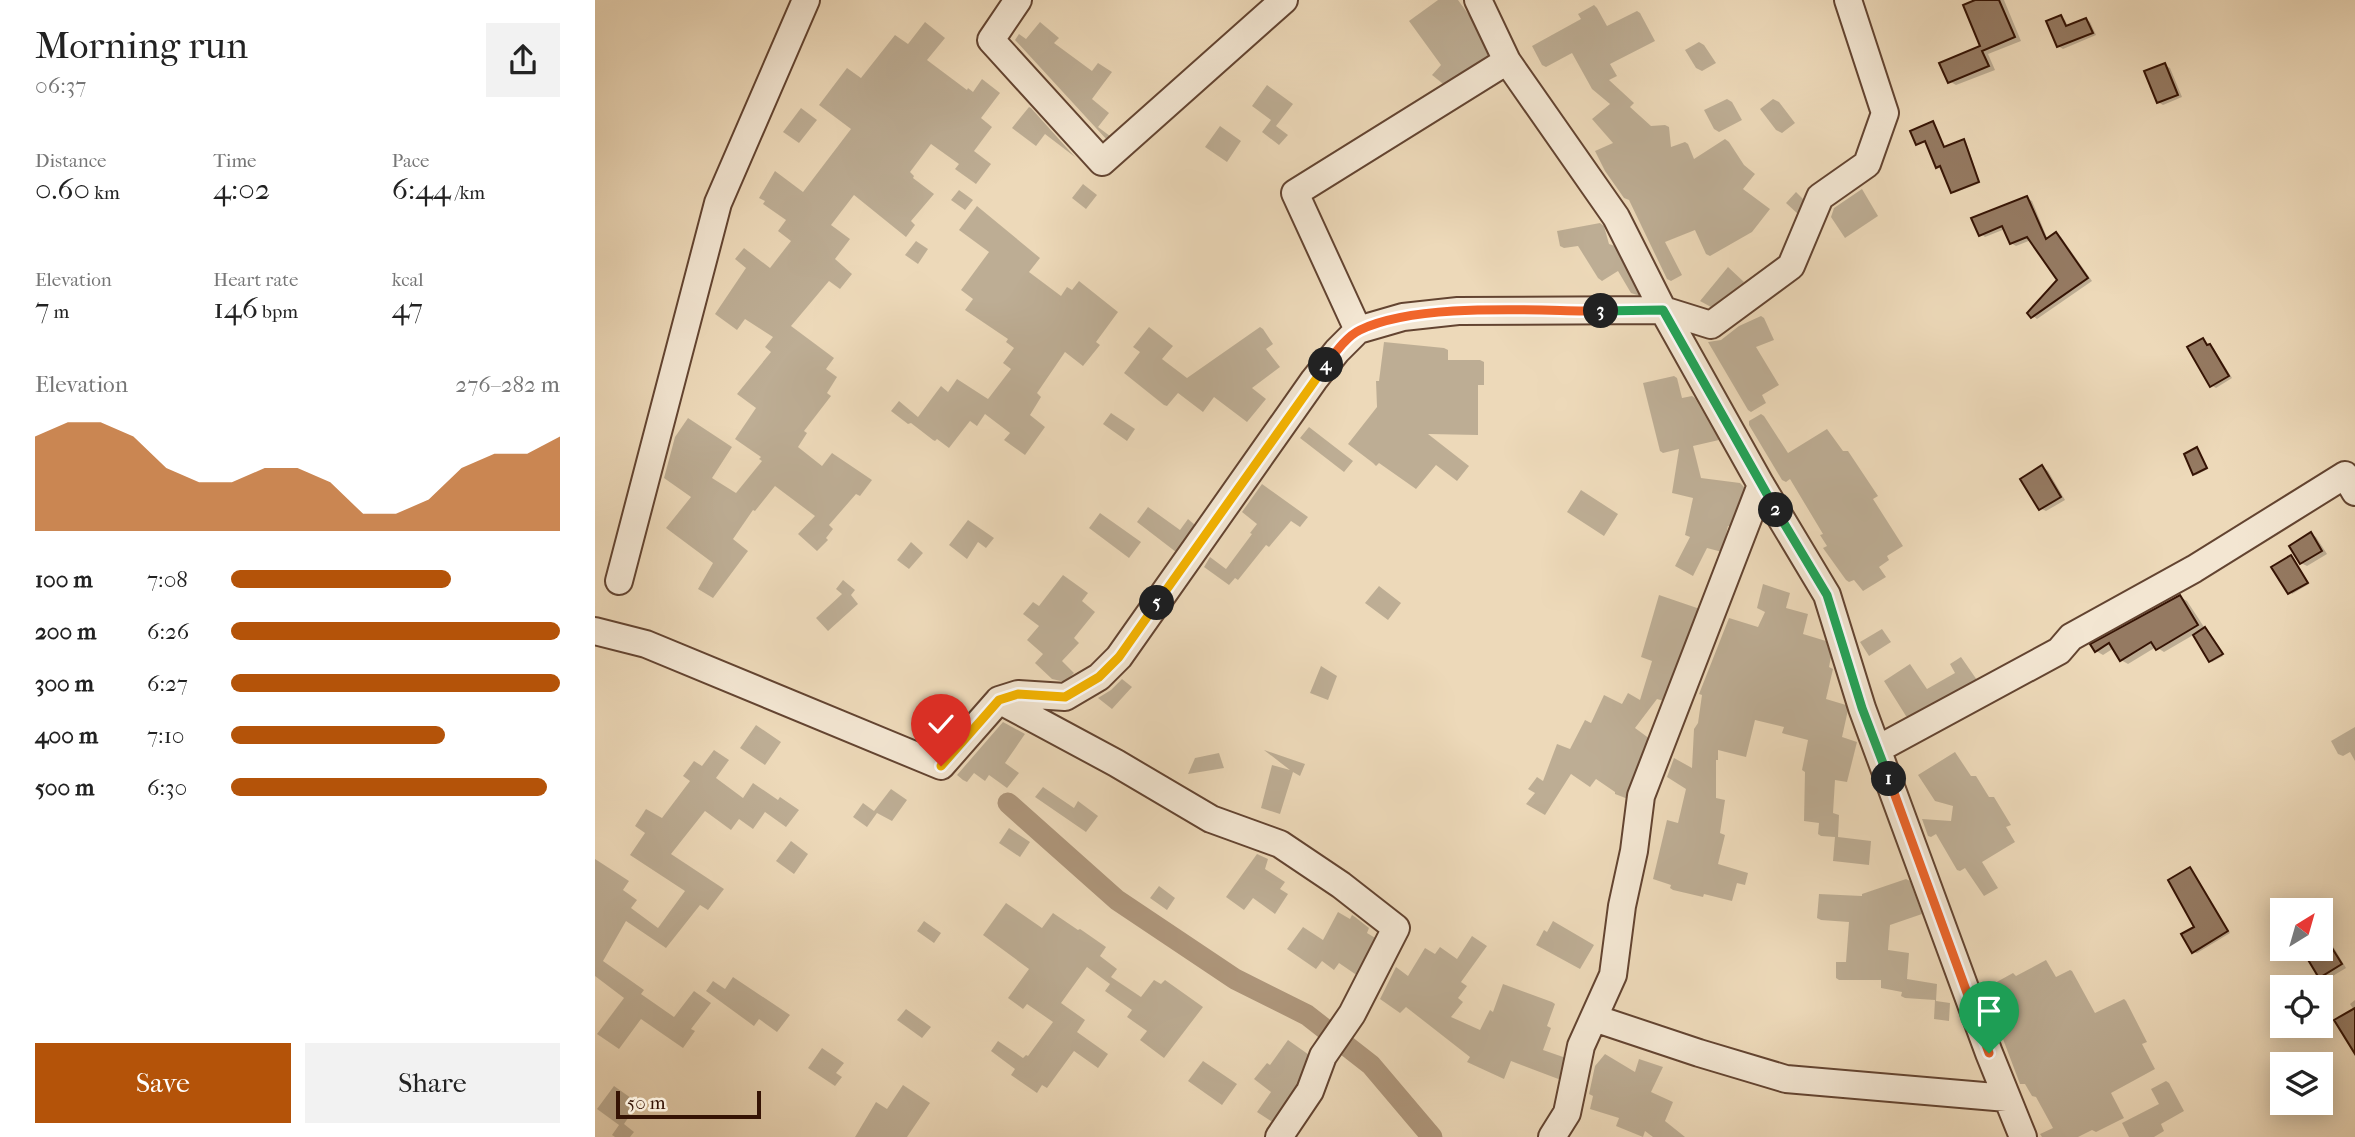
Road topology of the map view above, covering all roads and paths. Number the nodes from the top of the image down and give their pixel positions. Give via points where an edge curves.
1 (806, 0) edge
2 (1018, 0) edge
3 (1284, 0) edge
4 (1478, 0) edge
5 (1848, 0) edge
6 (1507, 61) junction
7 (1663, 310) junction
8 (1358, 330) junction
9 (1761, 485) junction
10 (2355, 492) edge
11 (619, 581) dead end
12 (595, 631) edge
13 (999, 700) junction
14 (1878, 749) junction
15 (1594, 1018) junction
16 (2007, 1098) junction
17 (1279, 1137) edge
18 (1552, 1137) edge
19 (2023, 1137) edge

1 - 11 street via 718,203
2 - 3 street via 991,40 1102,162
4 - 6 street
5 - 7 street via 1885,113 1867,164 1821,197 1791,266 1711,325
6 - 7 street via 1616,217
6 - 8 street via 1295,193
7 - 8 street via 1458,311 1403,317
7 - 9 street
8 - 13 street via 1314,380 1119,657 1099,677 1065,697 1018,694
9 - 14 street via 1827,595
9 - 15 street via 1640,796 1613,975
10 - 14 street via 2345,475 2194,569 2071,637 2059,651
12 - 13 street via 646,644 941,766
13 - 17 street via 1211,819 1280,844 1397,928 1352,1014 1323,1056 1310,1091
14 - 16 street
15 - 16 street via 1786,1079
15 - 18 street via 1581,1046 1567,1113
16 - 19 street

